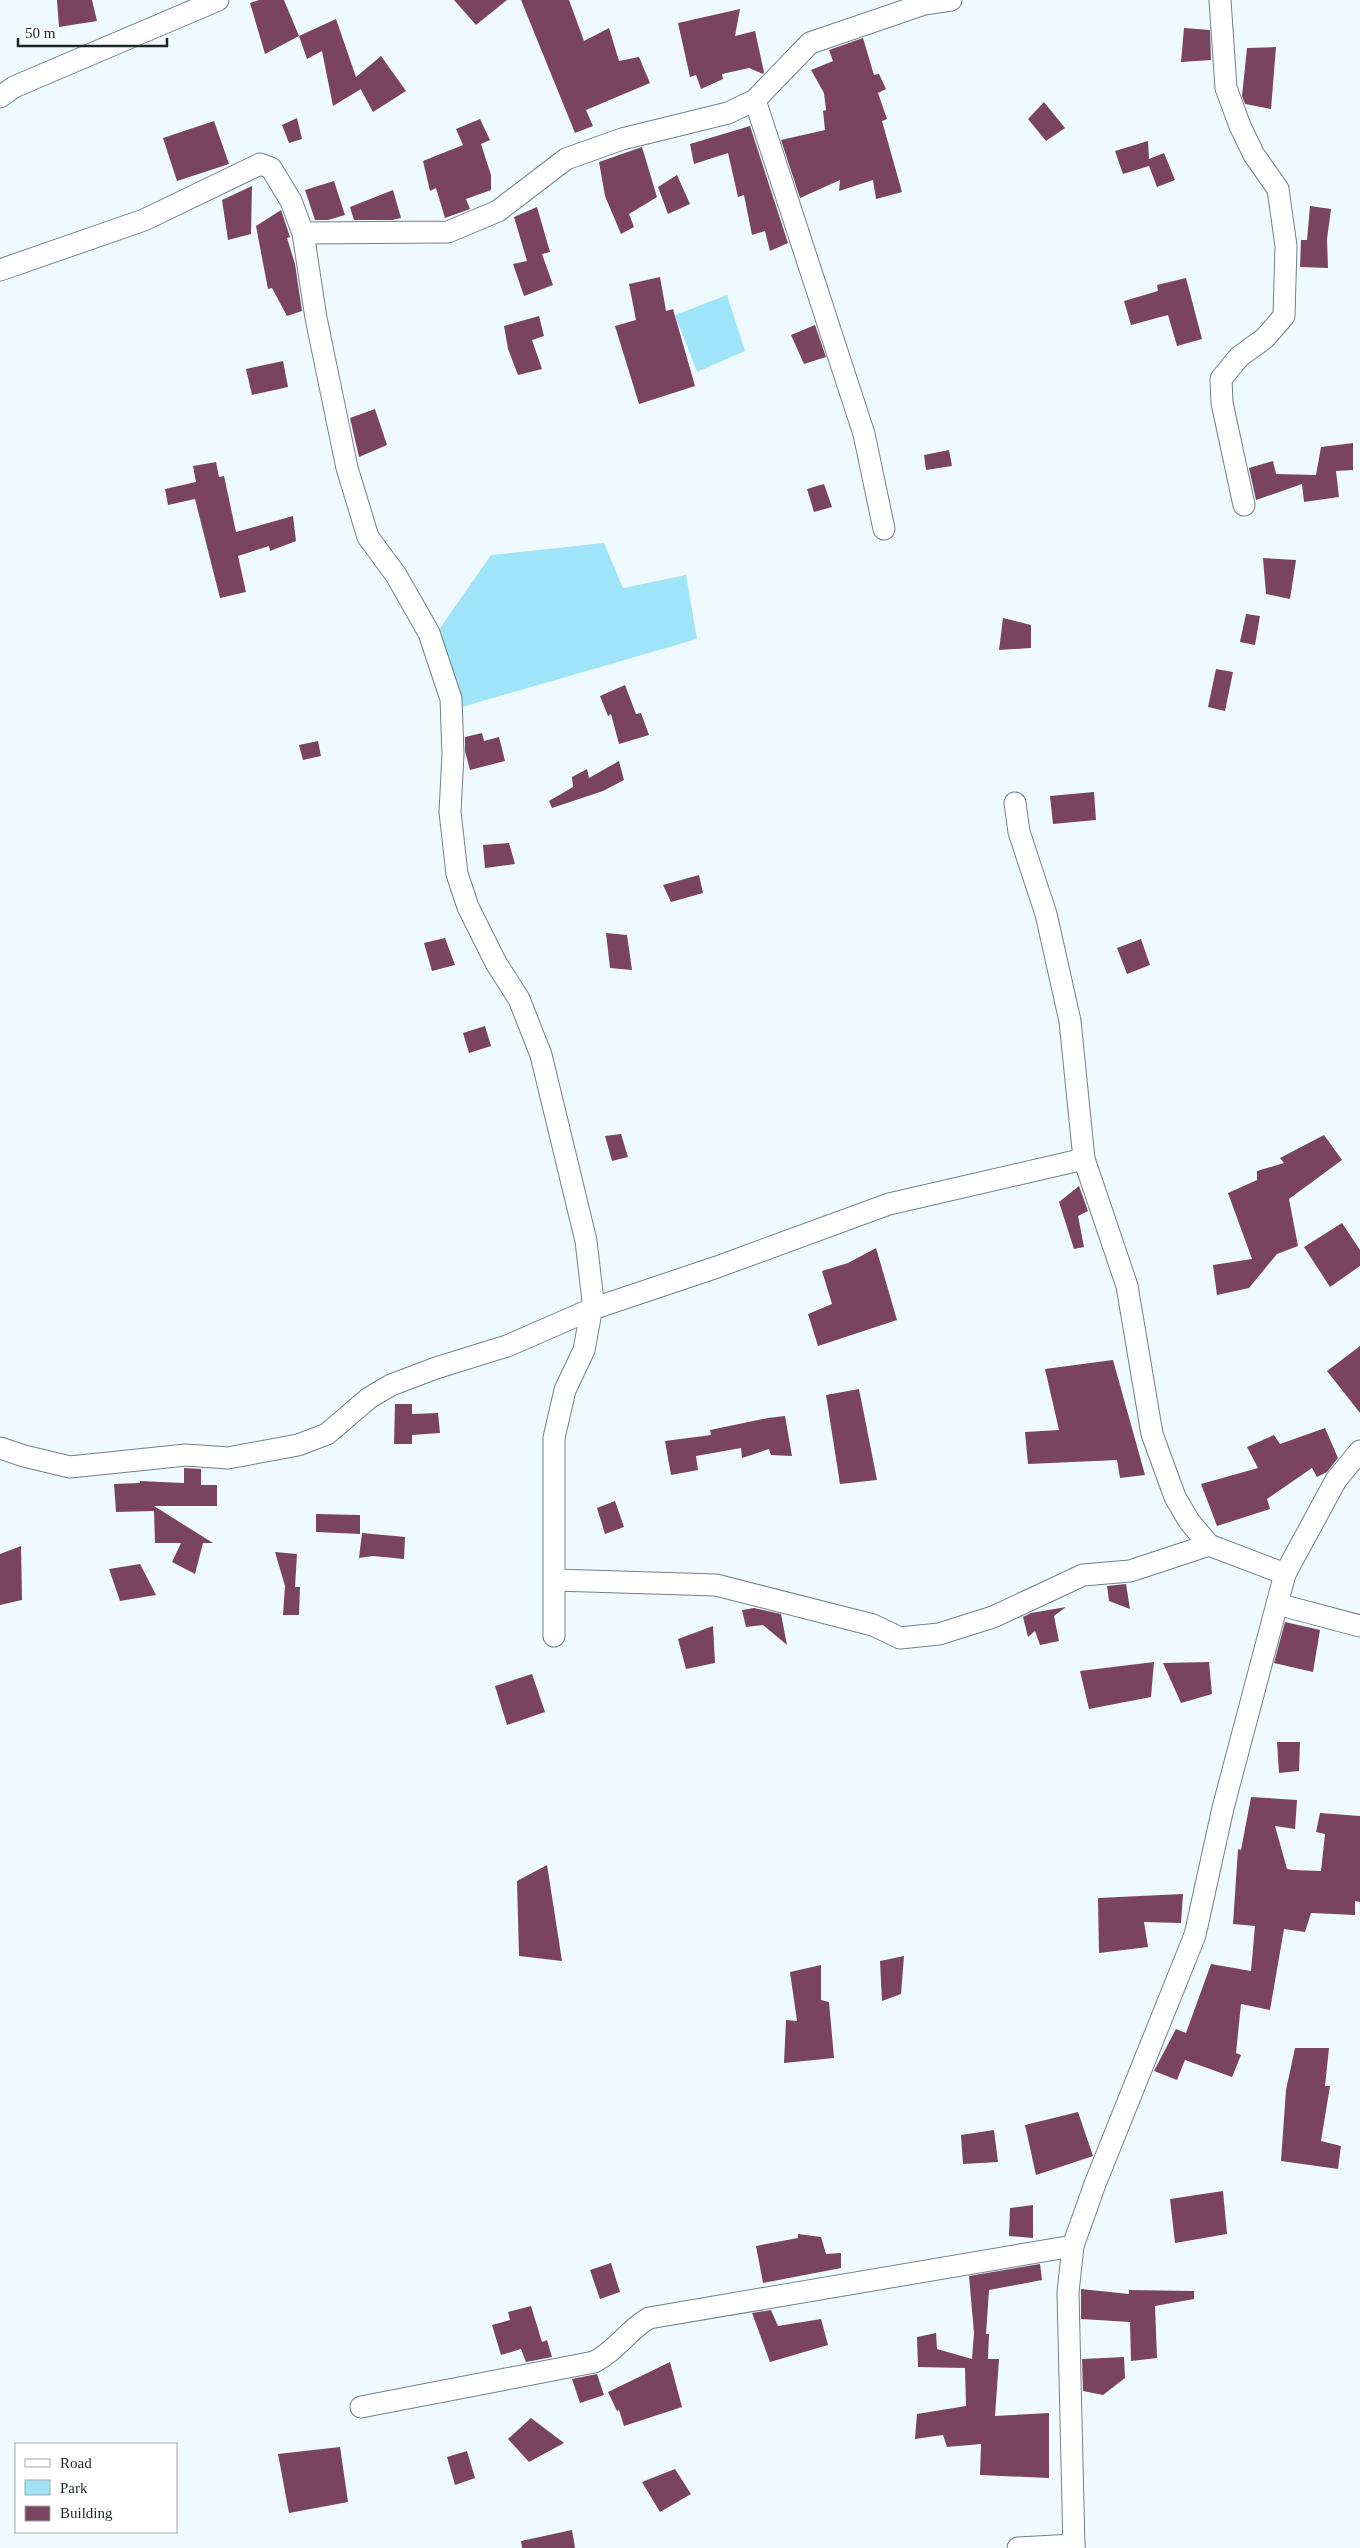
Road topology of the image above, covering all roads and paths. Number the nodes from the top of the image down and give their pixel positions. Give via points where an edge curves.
1 (218, 0) edge
2 (951, 0) edge
3 (1220, 0) edge
4 (0, 97) edge
5 (755, 100) junction
6 (303, 233) junction
7 (0, 270) edge
8 (1244, 505) dead end
9 (884, 529) dead end
10 (1015, 803) dead end
11 (1084, 1159) junction
12 (592, 1309) junction
13 (0, 1448) edge
14 (1360, 1451) edge
15 (1209, 1545) junction
16 (1285, 1574) junction
17 (555, 1580) junction
18 (1277, 1604) junction
19 (1360, 1626) edge
20 (554, 1636) dead end
21 (1073, 2246) junction
22 (361, 2406) dead end
23 (1074, 2546) edge
24 (1018, 2548) edge

1 - 4 street via 14,87
2 - 5 street via 924,4 810,43
3 - 8 street via 1226,88 1254,154 1278,189 1286,246 1284,316 1265,338 1239,357 1221,379 1222,403
5 - 6 street via 728,113 622,139 566,159 498,210 448,232
5 - 9 street via 864,434
6 - 7 street via 291,201 276,176 270,168 260,164 144,220
6 - 12 street via 316,318 347,468 360,512 368,537 396,575 429,633 450,698 453,754 450,812 457,874 468,907 519,1000 541,1055 586,1241
10 - 11 street via 1018,832 1046,914 1070,1021
11 - 12 street via 889,1204
11 - 15 street via 1127,1286 1152,1434 1175,1497
12 - 13 street via 507,1346 391,1385 369,1398 327,1434 298,1445 228,1458 186,1455 70,1466
12 - 17 street via 584,1350 565,1390 554,1438
14 - 16 street via 1336,1480
15 - 16 street
15 - 17 street via 1130,1571 1084,1575 993,1617 939,1634 900,1638 873,1625 716,1585
16 - 18 street
17 - 20 street
18 - 19 street
18 - 21 street via 1223,1808 1195,1935 1098,2175
21 - 22 street via 648,2318 594,2362
21 - 23 street via 1068,2292
23 - 24 street

